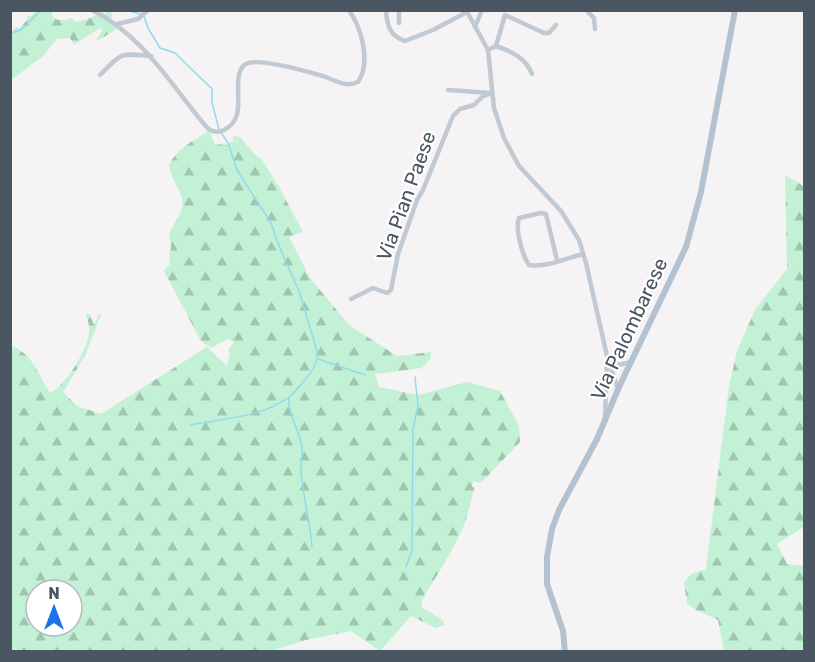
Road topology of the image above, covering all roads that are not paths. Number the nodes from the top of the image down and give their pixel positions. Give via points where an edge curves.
1 (92, 10) edge
2 (148, 10) edge
3 (349, 10) edge
4 (386, 10) edge
5 (399, 10) edge
6 (482, 10) edge
7 (586, 10) edge
8 (735, 10) edge
9 (466, 11) edge
10 (399, 23) dead end
11 (117, 24) junction
12 (556, 25) dead end
13 (475, 27) junction
14 (595, 29) dead end
15 (496, 46) junction
16 (488, 50) junction
17 (151, 56) junction
18 (532, 74) dead end
19 (100, 75) dead end
20 (448, 90) dead end
21 (492, 93) junction
22 (584, 254) junction
23 (557, 260) junction
24 (351, 299) dead end
25 (607, 356) junction
26 (631, 361) junction
27 (608, 368) junction
28 (618, 389) junction
29 (605, 420) junction
30 (565, 651) edge

1 - 11 street
2 - 11 street via 138,19
3 - 17 street via 364,57 358,82 348,84 249,62 239,74 237,114 221,131 206,127
4 - 9 street via 389,28 405,41
5 - 10 street
6 - 13 street
7 - 14 street via 594,18
8 - 26 main road, Via Palombarese via 690,233
9 - 13 street
11 - 17 street
12 - 15 street via 544,33 505,15
13 - 16 street
15 - 16 street
15 - 18 street via 516,55
16 - 21 street
17 - 19 street via 124,55
20 - 21 street
21 - 22 street via 498,125 511,152 522,170 563,214
21 - 24 street, Via Pian Paese via 451,118 417,200 390,291 374,288
22 - 23 street
22 - 25 street
23 - 23 street via 527,264 519,218 546,214
25 - 26 street via 617,364
25 - 27 street
25 - 28 street
26 - 28 main road, Via Palombarese
27 - 28 street
27 - 29 street
28 - 29 main road, Via Palombarese
29 - 30 main road, Via Palombarese via 559,510 549,544 548,586

